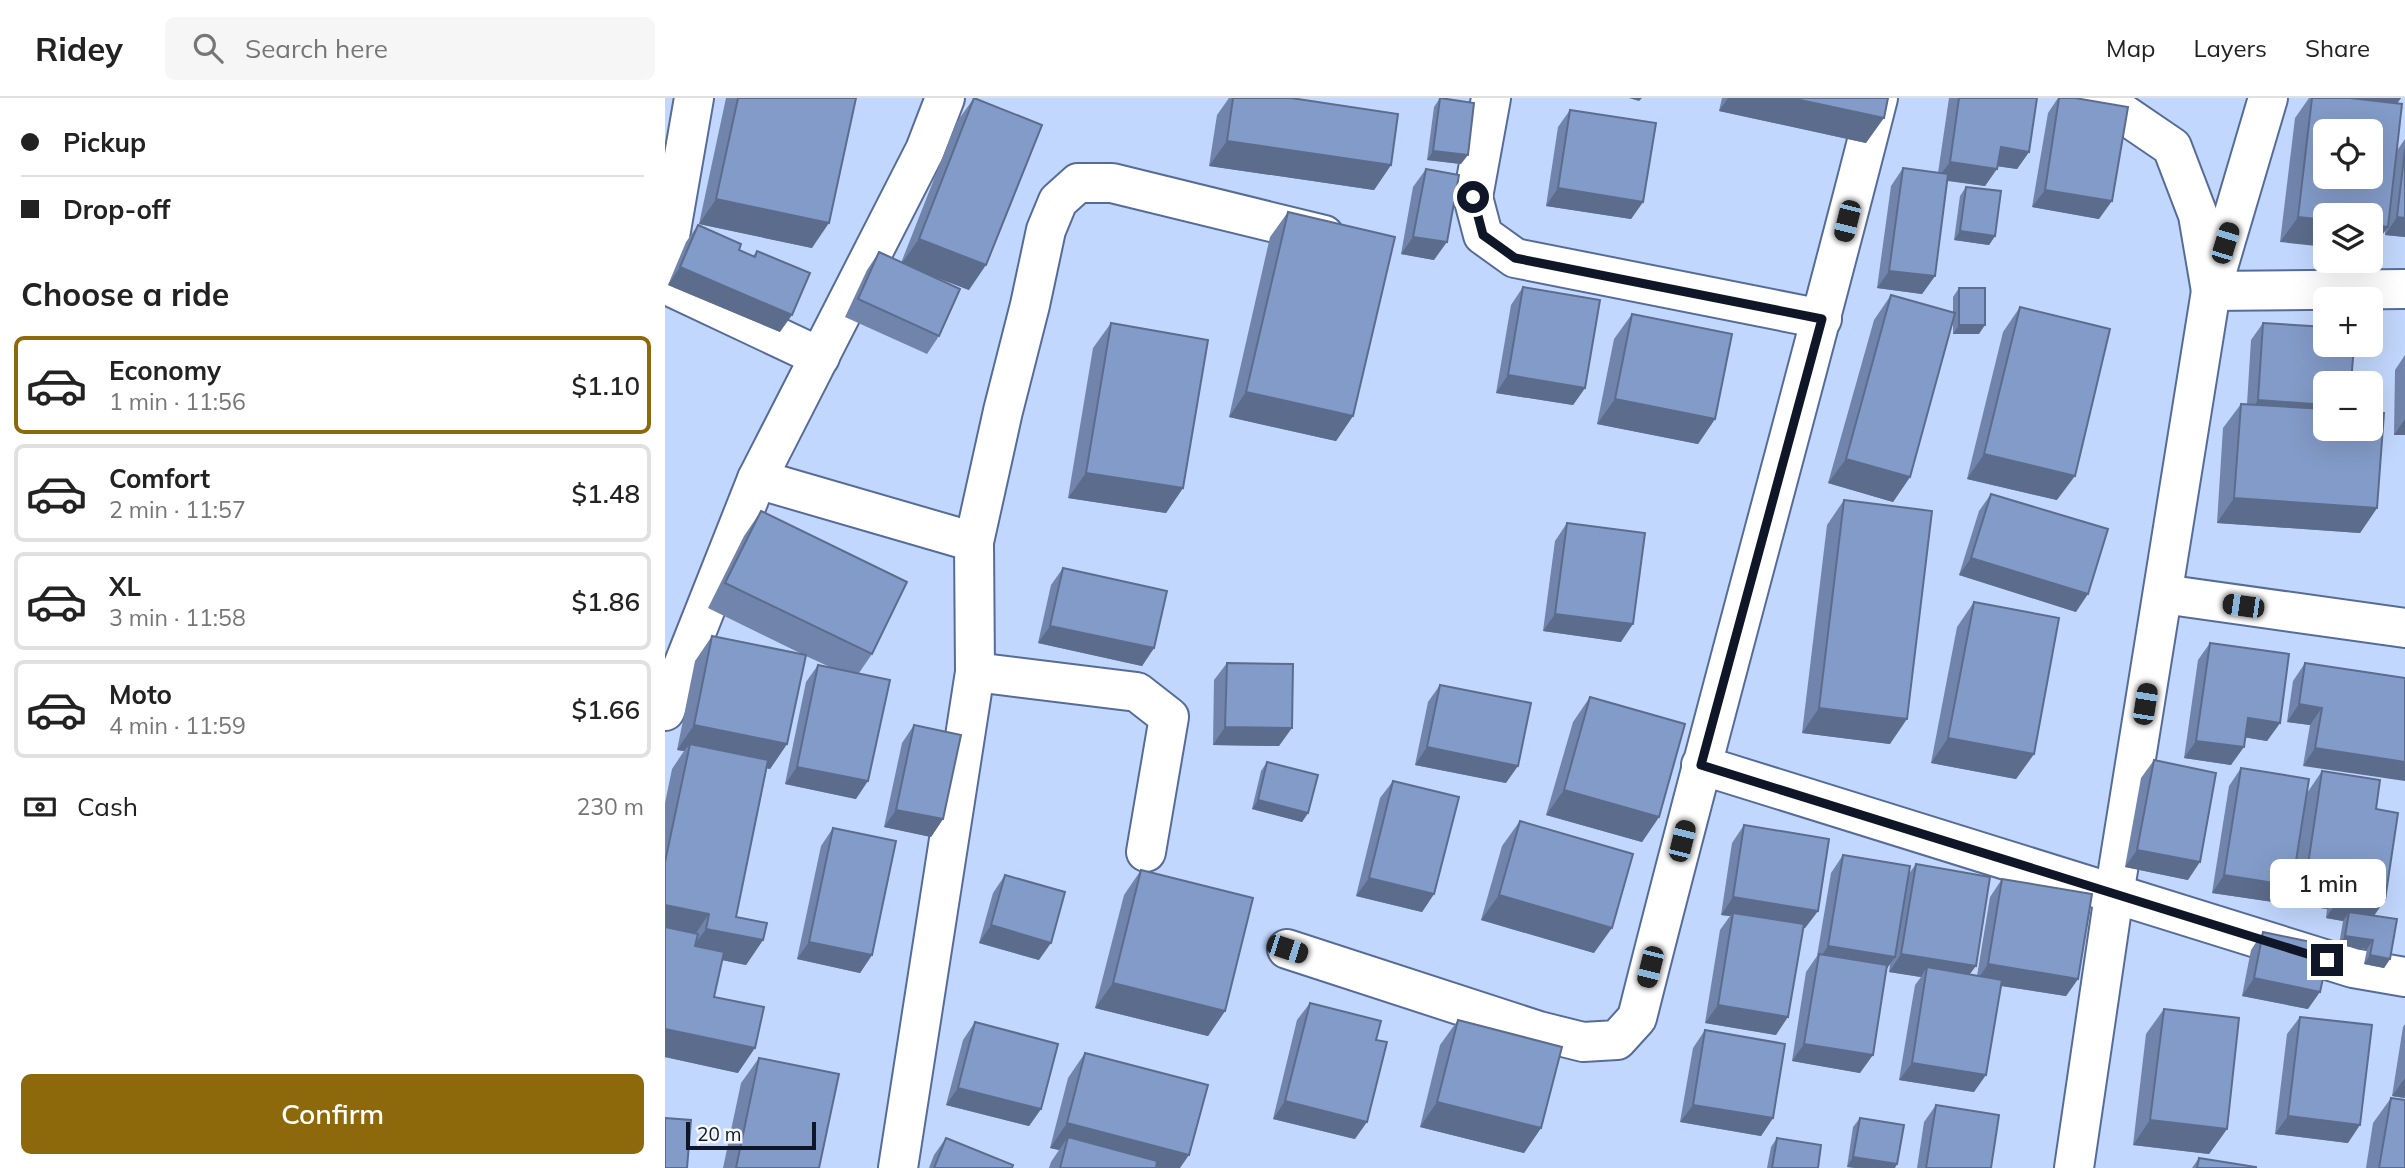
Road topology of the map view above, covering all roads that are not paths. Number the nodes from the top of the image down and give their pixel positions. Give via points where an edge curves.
1 (694, 98) edge
2 (945, 98) edge
3 (1491, 98) edge
4 (1878, 98) edge
5 (2100, 98) edge
6 (2268, 98) edge
7 (1324, 235) edge
8 (665, 265) edge
9 (665, 284) edge
10 (2405, 289) edge
11 (2211, 291) junction
12 (1822, 319) junction
13 (820, 357) junction
14 (757, 480) junction
15 (974, 542) junction
16 (2162, 594) junction
17 (2405, 628) edge
18 (975, 672) junction
19 (665, 711) edge
20 (1701, 765) junction
21 (1146, 852) dead end
22 (2114, 895) junction
23 (1287, 949) dead end
24 (2405, 977) edge
25 (898, 1168) edge
26 (2074, 1168) edge

1 - 8 street
2 - 13 street via 925,150
3 - 12 street via 1473,197 1483,235 1515,258
4 - 12 street
5 - 11 street via 2172,147 2199,215
6 - 11 street
7 - 15 street via 1111,183 1078,183 1058,201 1046,230
9 - 13 street
10 - 11 street
11 - 16 street
12 - 20 street
13 - 14 street
14 - 15 street
14 - 19 street
15 - 18 street
16 - 17 street
16 - 22 street
18 - 21 street via 1137,692 1170,717
18 - 25 street
20 - 22 street
20 - 23 street via 1637,1018 1617,1040 1583,1042 1539,1031
22 - 24 street via 2353,968
22 - 26 street

